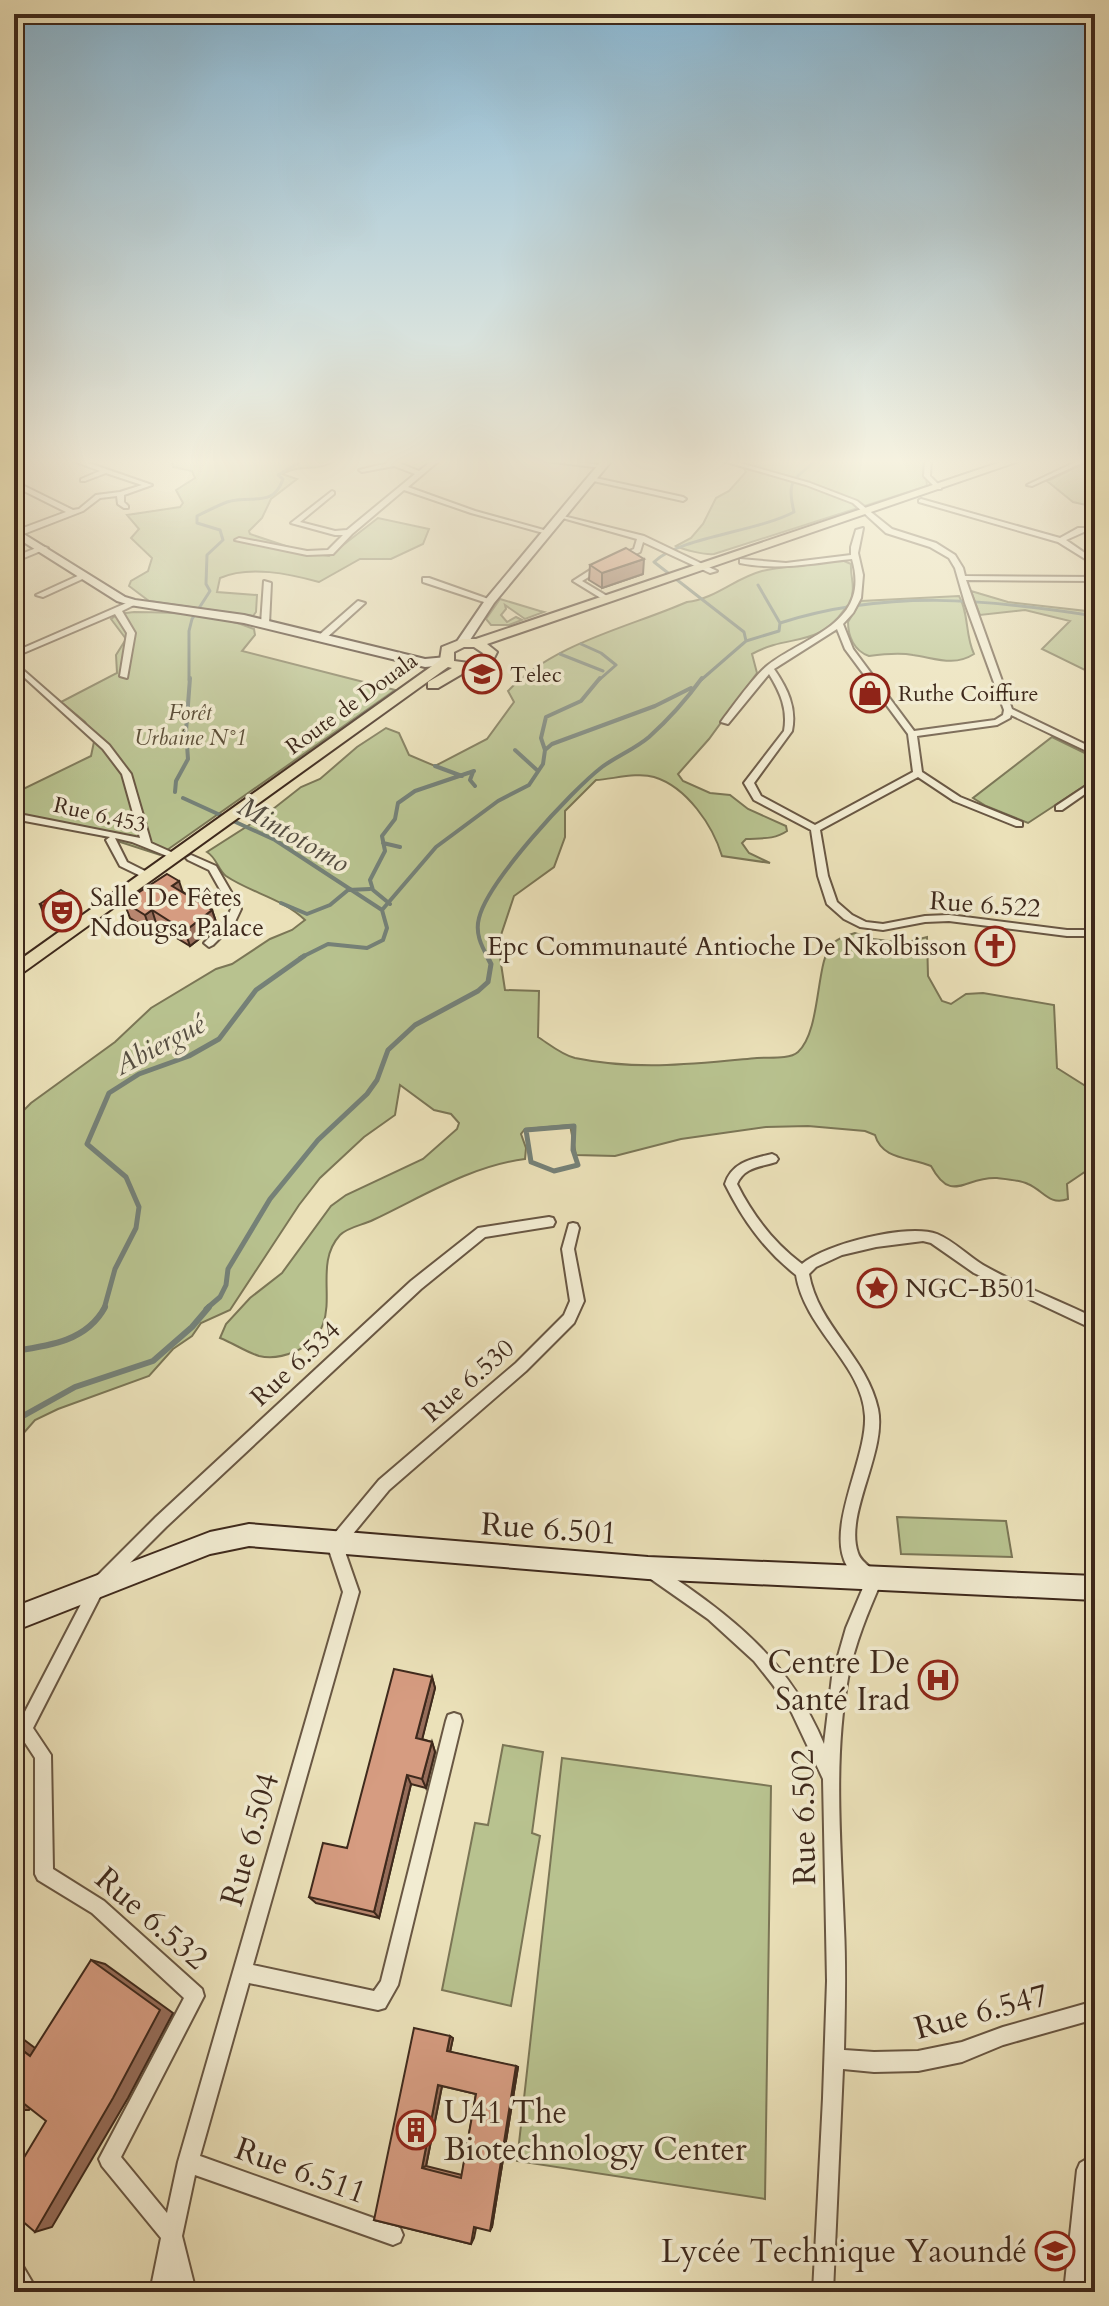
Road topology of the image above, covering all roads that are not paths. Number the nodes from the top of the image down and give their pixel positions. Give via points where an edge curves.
1 (71, 567) edge
2 (518, 567) edge
3 (603, 567) edge
4 (704, 567) edge
5 (712, 567) edge
6 (714, 567) edge
7 (856, 567) edge
8 (958, 567) edge
9 (707, 568) junction
10 (85, 576) junction
11 (962, 578) junction
12 (1095, 579) edge
13 (426, 580) dead end
14 (267, 583) dead end
15 (40, 595) dead end
16 (604, 598) junction
17 (490, 601) junction
18 (134, 603) junction
19 (361, 603) dead end
20 (117, 610) junction
21 (265, 624) junction
22 (839, 624) junction
23 (321, 638) junction
24 (476, 646) junction
25 (14, 655) edge
26 (447, 661) junction
27 (14, 664) edge
28 (464, 667) junction
29 (769, 668) junction
30 (124, 676) dead end
31 (1008, 710) junction
32 (725, 722) dead end
33 (912, 734) junction
34 (1095, 752) edge
35 (918, 773) junction
36 (1095, 783) edge
37 (1059, 808) dead end
38 (14, 816) edge
39 (233, 821) junction
40 (1019, 824) dead end
41 (815, 829) junction
42 (111, 840) dead end
43 (147, 844) junction
44 (183, 857) junction
45 (148, 876) junction
46 (1095, 933) edge
47 (209, 943) dead end
48 (14, 973) edge
49 (14, 986) edge
50 (772, 1159) dead end
51 (549, 1222) dead end
52 (573, 1228) dead end
53 (802, 1272) junction
54 (1095, 1324) edge
55 (335, 1544) junction
56 (648, 1568) junction
57 (874, 1580) junction
58 (99, 1584) junction
59 (1095, 1588) edge
60 (14, 1619) edge
61 (454, 1721) dead end
62 (831, 1780) junction
63 (242, 1972) junction
64 (1095, 2010) edge
65 (833, 2058) junction
66 (188, 2162) junction
67 (1095, 2164) edge
68 (172, 2235) junction
69 (393, 2235) edge
70 (14, 2270) edge
71 (28, 2292) edge
72 (160, 2292) edge
73 (186, 2292) edge
74 (823, 2292) edge
75 (1074, 2292) edge

1 - 10 street
2 - 17 street
3 - 16 street via 578,579
4 - 9 street
5 - 9 main road
6 - 9 main road
7 - 22 street via 860,586 853,607
8 - 11 street
9 - 16 main road
9 - 24 main road via 564,621
10 - 15 street
10 - 18 street
11 - 12 street
11 - 31 street
13 - 17 street
14 - 21 street
16 - 24 main road
17 - 24 street
18 - 20 street
18 - 21 street
19 - 23 street
20 - 25 street
20 - 30 street via 131,633
21 - 23 street
22 - 29 street
22 - 33 street via 849,649
23 - 26 street via 425,663
24 - 26 main road, Route de Douala via 447,650
24 - 28 main road via 486,661
26 - 28 main road
26 - 39 main road, Route de Douala
27 - 43 street via 106,747 126,774
28 - 39 main road
29 - 32 street
29 - 41 street via 786,695 791,721 749,783 757,798
31 - 33 street via 997,722
31 - 34 street
33 - 35 street
35 - 40 street via 957,799
35 - 41 street
36 - 37 street
38 - 43 street, Rue 6.453
39 - 44 main road
41 - 46 street, Rue 6.522 via 832,904 864,925 949,918
42 - 45 street via 123,864
43 - 44 street, Rue 6.453
44 - 45 main road
44 - 47 street, Rue 6.453 via 213,868 236,909
44 - 49 main road
45 - 48 main road
50 - 53 street via 740,1169 731,1184 767,1243
51 - 58 street, Rue 6.534 via 482,1232 438,1267 294,1396
52 - 55 street, Rue 6.530 via 568,1249 577,1301 569,1319 384,1485
53 - 54 street via 819,1257 841,1249 923,1236
53 - 57 street via 819,1320 865,1382 870,1402 871,1437 848,1547 854,1562
55 - 56 street, Rue 6.501
55 - 58 street, Rue 6.501 via 249,1535 210,1543
55 - 63 street, Rue 6.504 via 351,1592
56 - 57 street, Rue 6.501
56 - 62 street via 760,1653 810,1732
57 - 59 street, Rue 6.501
57 - 62 street, Rue 6.502 via 856,1613 840,1672
58 - 60 street, Rue 6.501
58 - 68 street, Rue 6.532 via 24,1729 43,1755 44,1874 98,1907 195,1996 109,2159
61 - 63 street via 389,1985 378,2001
62 - 65 street, Rue 6.502
63 - 66 street, Rue 6.504
64 - 65 street, Rue 6.547 via 918,2061
65 - 74 street, Rue 6.502
66 - 68 street, Rue 6.504
66 - 69 street, Rue 6.511
67 - 75 street via 1087,2170
68 - 72 street, Rue 6.504
68 - 73 street, Rue 6.532
70 - 71 street

